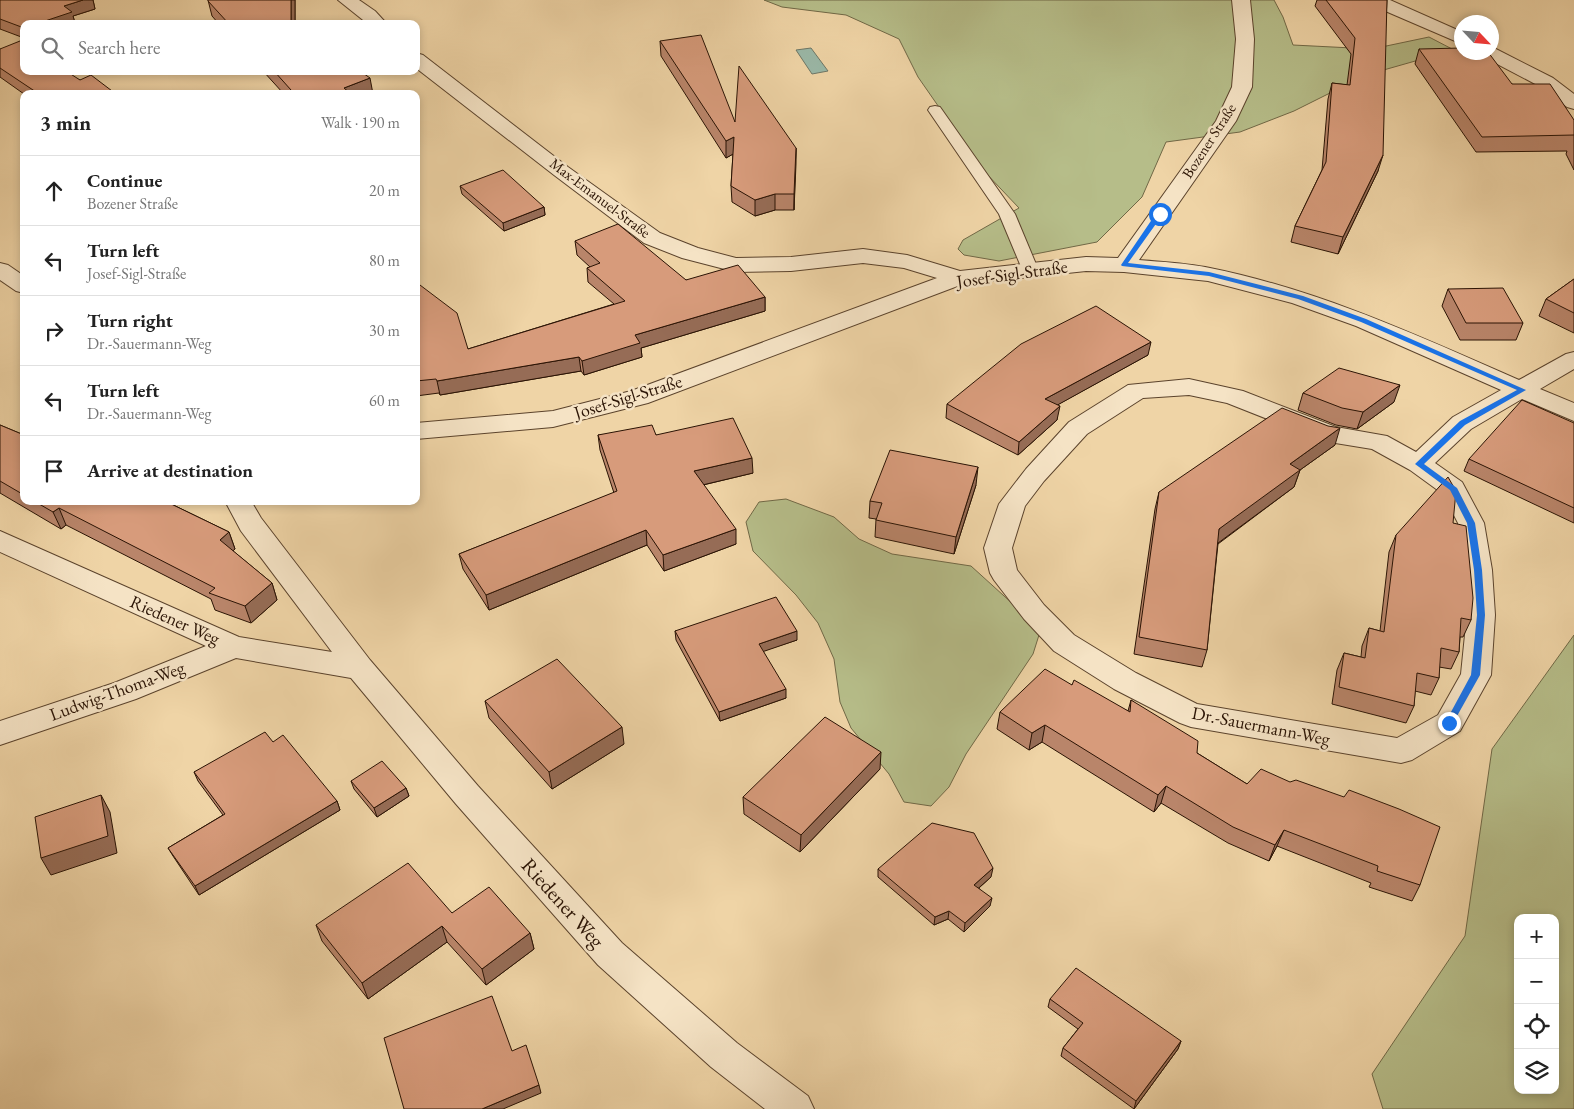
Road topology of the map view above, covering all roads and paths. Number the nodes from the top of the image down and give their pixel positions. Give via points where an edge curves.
1 (346, 0) edge
2 (1241, 0) edge
3 (1375, 0) edge
4 (374, 20) edge
5 (1454, 35) edge
6 (1499, 57) edge
7 (420, 62) edge
8 (1574, 103) edge
9 (935, 110) dead end
10 (1124, 265) junction
11 (1030, 268) junction
12 (0, 270) edge
13 (959, 278) junction
14 (20, 283) edge
15 (1574, 359) edge
16 (1522, 390) junction
17 (1574, 413) edge
18 (420, 431) edge
19 (1419, 464) junction
20 (240, 505) edge
21 (0, 542) edge
22 (234, 646) junction
23 (360, 668) junction
24 (0, 733) edge
25 (794, 1109) edge

1 - 4 street
2 - 10 street, Bozener Straße via 1245,39 1242,87 1226,121
3 - 5 street
6 - 8 street via 1546,82
7 - 13 street, Max-Emanuel-Straße via 652,238 690,253 736,265 791,264 863,256 907,262
9 - 11 lane via 1007,214
10 - 11 street, Josef-Sigl-Straße
10 - 16 street, Josef-Sigl-Straße via 1209,274 1300,298 1364,321
11 - 13 street, Josef-Sigl-Straße
12 - 14 street
13 - 18 street, Josef-Sigl-Straße via 637,398 553,419
15 - 16 street
16 - 17 street, Josef-Sigl-Straße
16 - 19 street via 1462,423
19 - 19 street, Dr.-Sauermann-Weg via 1378,442 1332,435 1234,396 1189,387 1137,391 1078,428 1035,475 1012,504 998,548 1004,573 1034,612 1064,643 1125,681 1191,715 1400,751 1449,723 1476,675 1481,615 1471,523 1453,488
20 - 23 street, Riedener Weg via 251,524
21 - 22 street, Riedener Weg
22 - 23 street, Riedener Weg
22 - 24 street, Ludwig-Thoma-Weg via 125,691
23 - 25 street, Riedener Weg via 467,796 610,954 724,1055

